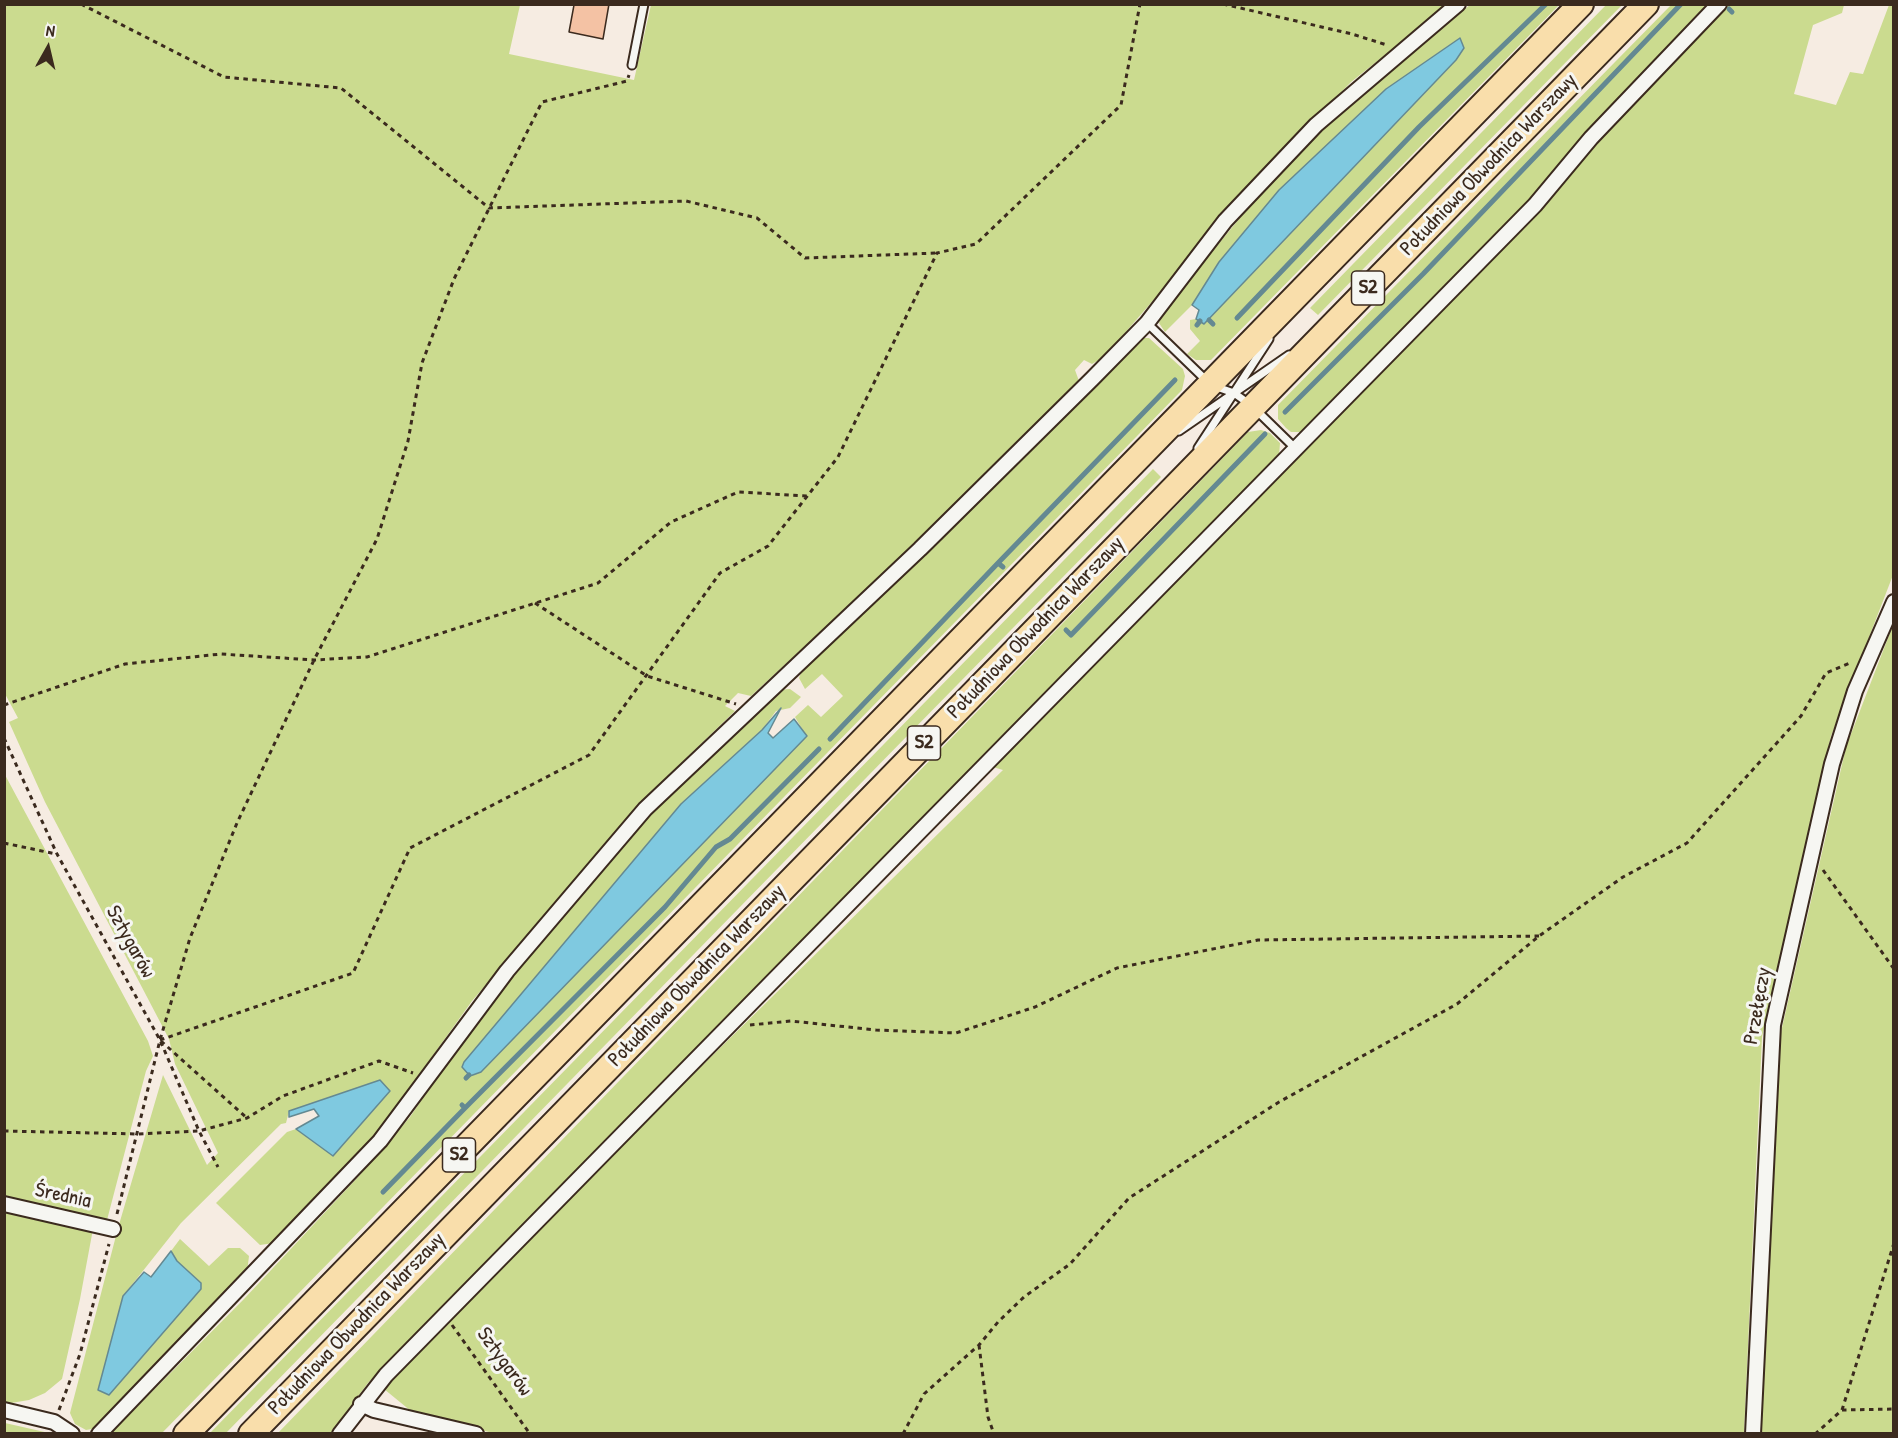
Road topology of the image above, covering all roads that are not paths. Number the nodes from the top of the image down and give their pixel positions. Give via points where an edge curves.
1 (644, 4) edge
2 (1458, 4) edge
3 (1581, 4) edge
4 (1646, 4) edge
5 (1719, 4) edge
6 (632, 65) road end
7 (1296, 296) junction
8 (1147, 323) junction
9 (1210, 385) junction
10 (1243, 399) junction
11 (1296, 449) junction
12 (1140, 458) junction
13 (1893, 603) edge
14 (4, 1204) edge
15 (113, 1229) road end
16 (361, 1404) junction
17 (4, 1410) edge
18 (72, 1434) edge
19 (99, 1434) edge
20 (186, 1434) edge
21 (251, 1434) edge
22 (340, 1434) edge
23 (476, 1434) edge
24 (1753, 1434) edge

1 - 6 lane
2 - 8 street via 1316,124 1233,213
3 - 7 highway, S2
4 - 10 highway, Południowa Obwodnica Warszawy / S2 via 1330,326
5 - 11 street via 1591,138 1535,205
7 - 9 highway, S2
7 - 10 lane
8 - 9 lane
8 - 19 street via 1031,441 645,809 507,972 380,1141
9 - 10 lane
9 - 12 highway, S2
10 - 11 lane
10 - 12 lane
10 - 21 highway, Południowa Obwodnica Warszawy / S2 via 1172,488
11 - 16 street via 444,1314
12 - 20 highway, S2
13 - 24 street, Przełęczy via 1855,691 1832,764 1773,1025
14 - 15 street, Średnia
16 - 22 street
16 - 23 street
17 - 18 street via 54,1422

